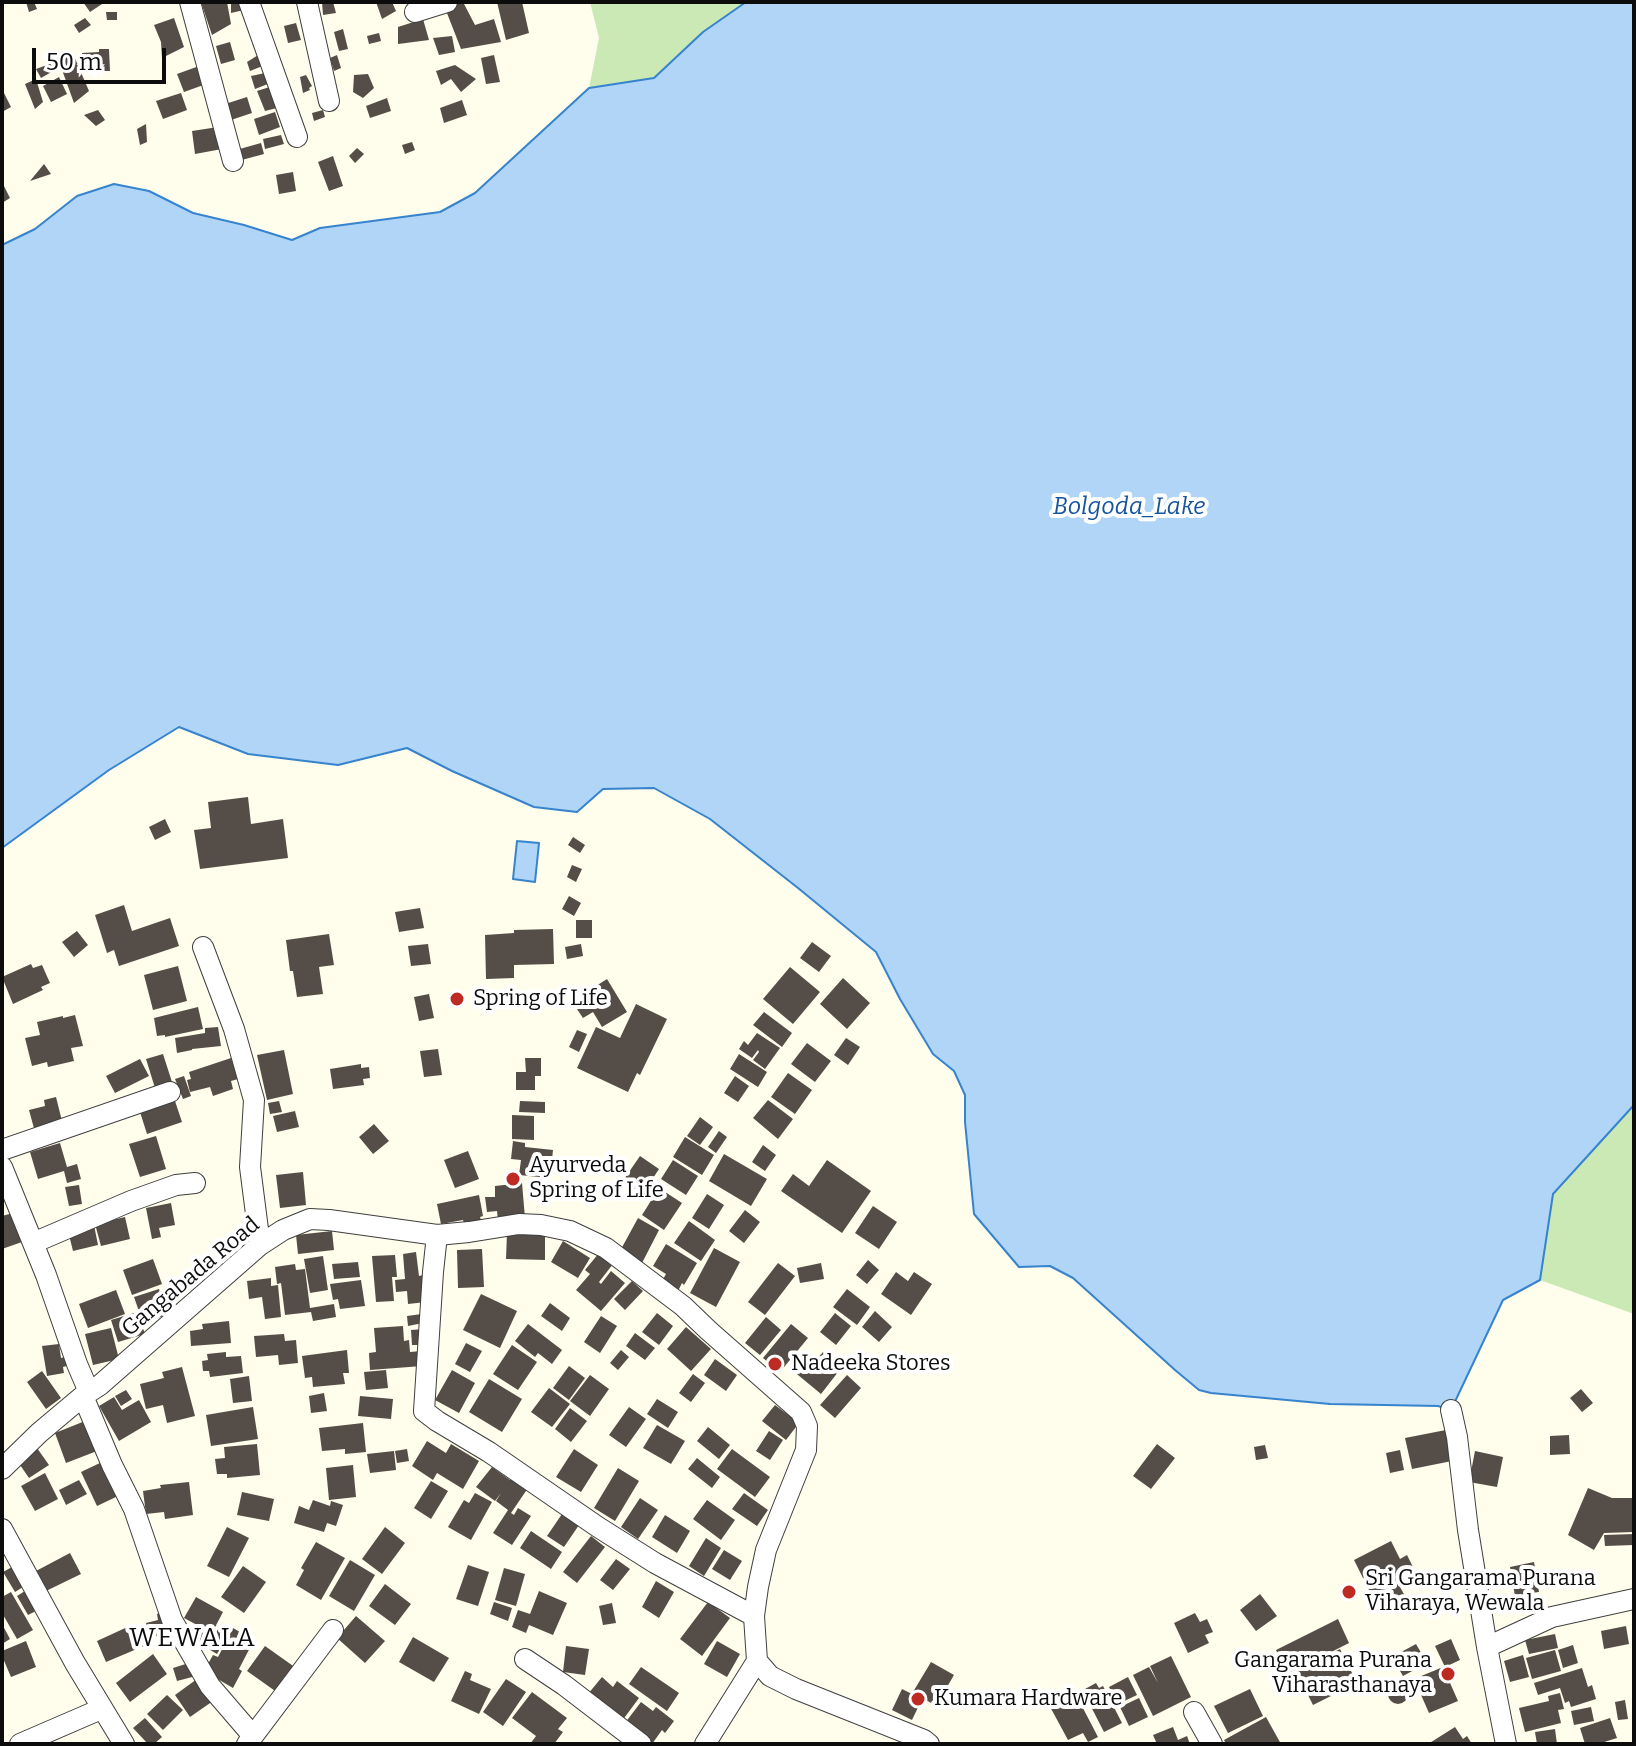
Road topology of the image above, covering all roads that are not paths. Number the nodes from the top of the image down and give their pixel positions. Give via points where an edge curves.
1 (190, 2) edge
2 (249, 2) edge
3 (307, 2) edge
4 (447, 2) edge
5 (415, 12) dead end
6 (329, 101) dead end
7 (297, 137) dead end
8 (233, 161) dead end
9 (203, 947) dead end
10 (170, 1092) dead end
11 (2, 1150) edge
12 (2, 1167) edge
13 (195, 1183) dead end
14 (437, 1235) junction
15 (33, 1243) junction
16 (260, 1245) junction
17 (86, 1394) junction
18 (1451, 1410) dead end
19 (2, 1469) edge
20 (2, 1529) edge
21 (1634, 1599) edge
22 (754, 1616) junction
23 (333, 1630) dead end
24 (1487, 1647) junction
25 (525, 1659) dead end
26 (757, 1661) junction
27 (101, 1709) junction
28 (1194, 1712) dead end
29 (250, 1740) edge
30 (20, 1744) edge
31 (124, 1744) edge
32 (641, 1744) edge
33 (705, 1744) edge
34 (929, 1744) edge
35 (1212, 1744) edge
36 (1506, 1744) edge

1 - 8 street
2 - 7 street
3 - 6 street
4 - 5 street
9 - 16 street via 254,1100 250,1167
10 - 11 street
12 - 15 street
13 - 15 street via 131,1201
14 - 16 street, Gangabada Road via 310,1219
14 - 22 street via 424,1411 655,1563
14 - 22 street, Gangabada Road via 541,1225 570,1231 606,1248 683,1306 801,1412 807,1426 806,1450 766,1550
15 - 17 street
16 - 17 street, Gangabada Road
17 - 19 street, Gangabada Road
17 - 29 street via 172,1620 210,1686
18 - 24 street
20 - 27 street
21 - 24 street via 1552,1617
22 - 26 street, Gangabada Road
23 - 29 street
24 - 36 street
25 - 32 street
26 - 33 street
26 - 34 street via 770,1676 796,1689
27 - 30 street
27 - 31 street
28 - 35 street

